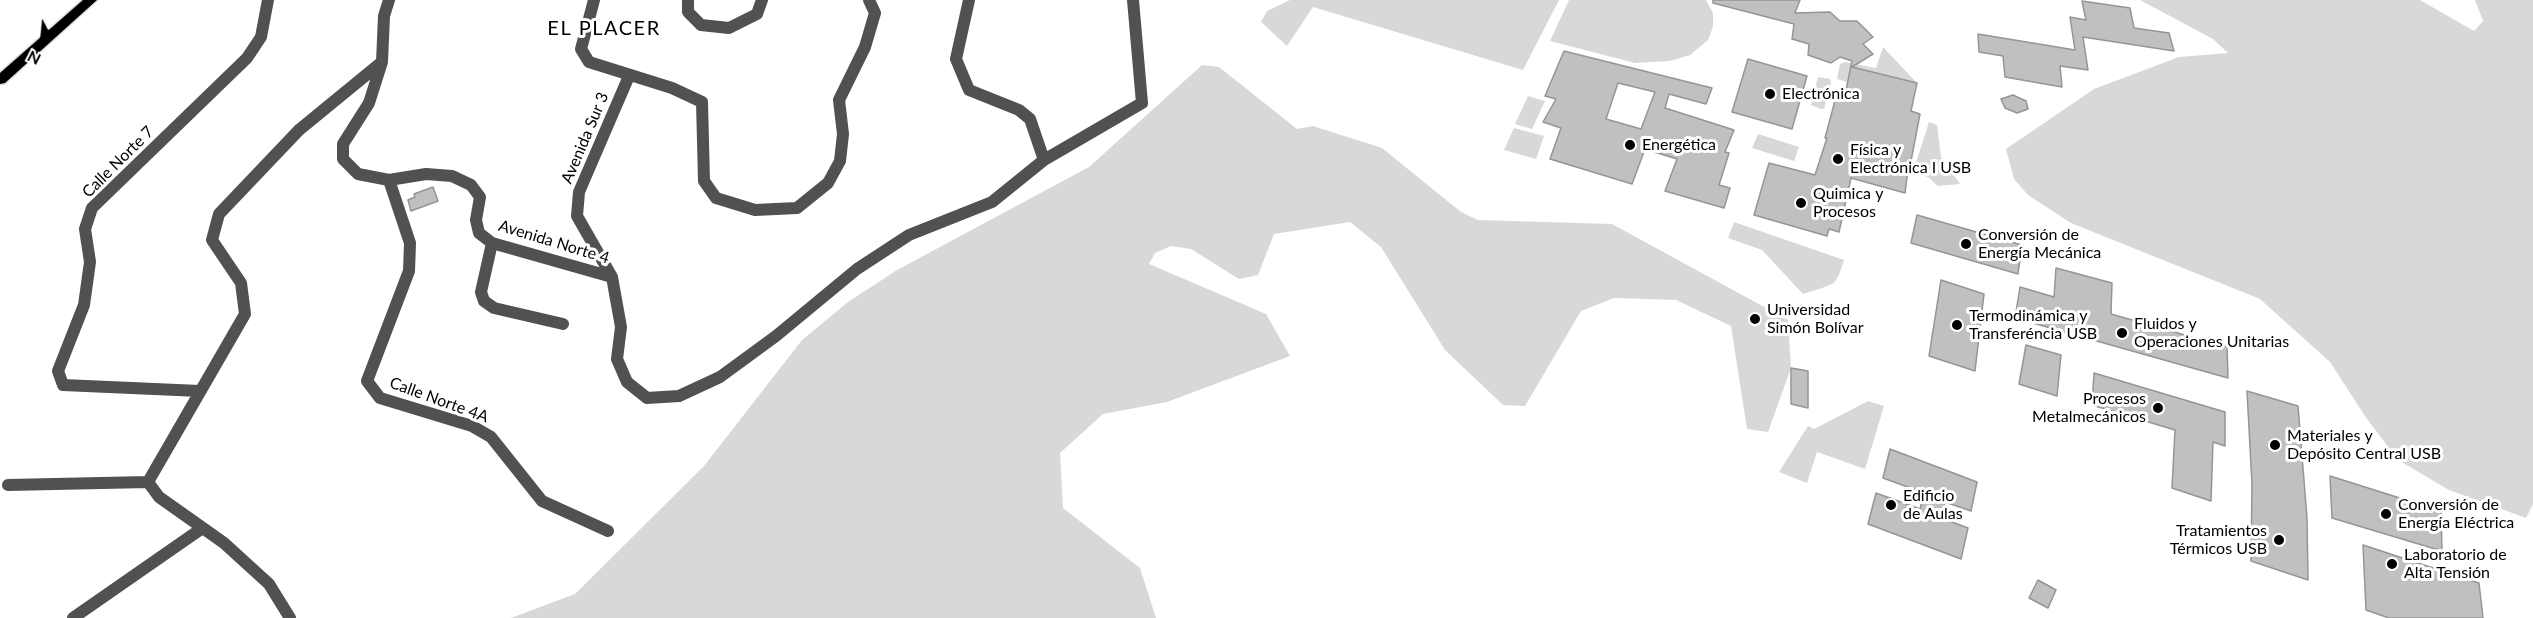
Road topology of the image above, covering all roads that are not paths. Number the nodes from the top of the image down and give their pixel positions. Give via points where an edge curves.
1 (91, 0) edge
2 (268, 0) edge
3 (389, 0) edge
4 (594, 0) edge
5 (688, 0) edge
6 (762, 0) edge
7 (868, 0) edge
8 (969, 0) edge
9 (1133, 0) edge
10 (382, 62) junction
11 (629, 76) junction
12 (0, 80) edge
13 (1044, 160) junction
14 (390, 180) junction
15 (492, 243) junction
16 (612, 277) junction
17 (563, 324) dead end
18 (200, 391) junction
19 (148, 482) junction
20 (9, 485) dead end
21 (201, 529) junction
22 (608, 531) dead end
23 (73, 618) edge
24 (290, 618) edge

1 - 12 main road
2 - 18 street, Calle Norte 7 via 261,37 247,58 92,208 85,229 90,262 84,305 58,371 63,385
3 - 10 street via 384,16
4 - 11 street via 580,49 589,62
5 - 6 street via 688,12 701,25 729,28 757,14
7 - 11 street via 875,13 865,48 839,100 843,134 840,161 828,183 797,208 755,210 716,198 704,181 702,102 672,88
8 - 13 street via 956,59 969,90 1019,110 1030,119
9 - 13 street via 1142,103
10 - 14 street via 369,104 344,144 343,159 358,174
10 - 18 street via 299,130 219,214 212,240 241,283 245,314
11 - 16 street, Avenida Sur 3 via 579,192 577,216
13 - 16 street, Avenida Sur 3 via 992,202 909,235 857,269 720,377 679,396 647,398 627,382 617,359 621,327
14 - 15 street, Avenida Norte 4 via 426,174 452,176 471,185 480,197 476,220 479,233
14 - 22 street, Calle Norte 4A via 410,243 409,271 367,381 380,398 472,426 491,437 542,501
15 - 16 street, Avenida Norte 4
15 - 17 street via 481,292 484,301 494,308
18 - 19 street
19 - 20 street
19 - 21 street via 159,496
21 - 23 street
21 - 24 street via 224,543 269,584

